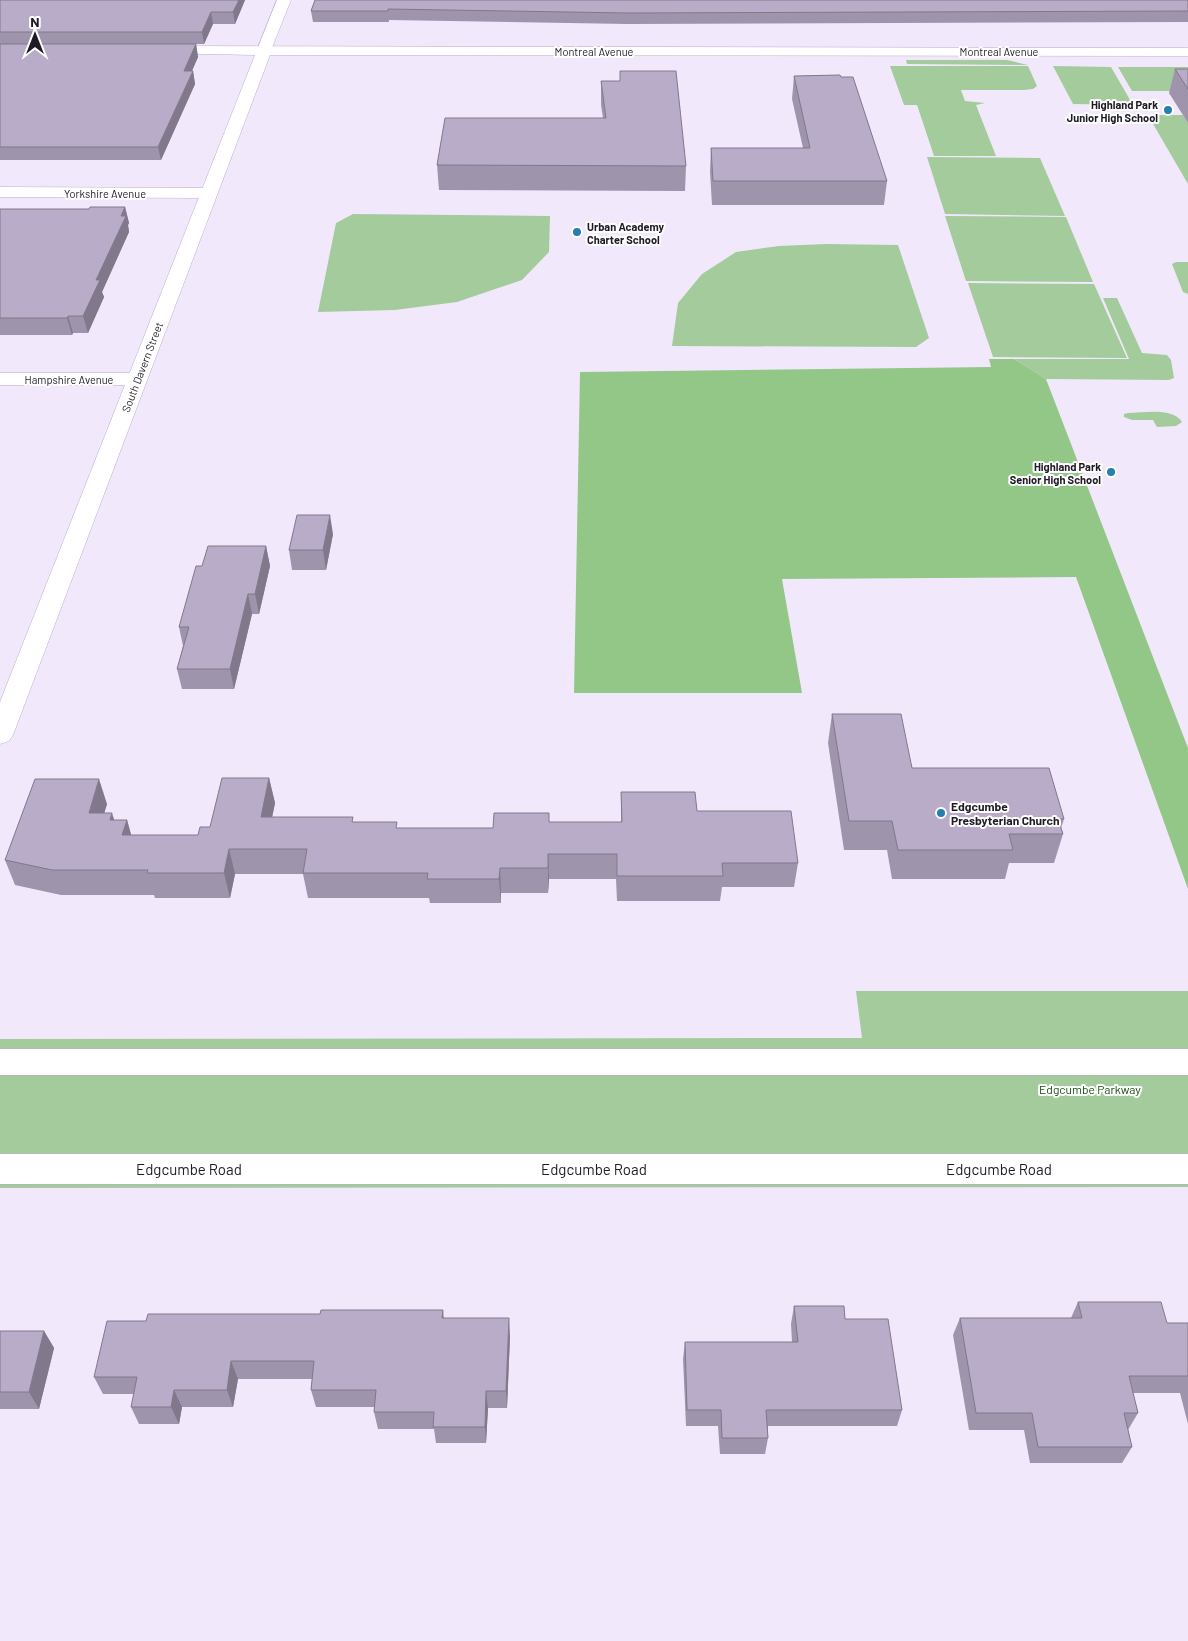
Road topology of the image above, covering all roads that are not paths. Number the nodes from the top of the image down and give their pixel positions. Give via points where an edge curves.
1 (284, 0) edge
2 (148, 50) edge
3 (264, 50) junction
4 (1188, 52) edge
5 (0, 192) edge
6 (209, 193) junction
7 (0, 379) edge
8 (137, 379) junction
9 (0, 735) edge
10 (0, 1062) edge
11 (1188, 1062) edge
12 (0, 1169) edge
13 (1188, 1170) edge

1 - 3 street, South Davern Street
2 - 3 street, Montreal Avenue
3 - 4 street, Montreal Avenue
3 - 6 street, South Davern Street
5 - 6 street, Yorkshire Avenue
6 - 8 street, South Davern Street
7 - 8 street, Hampshire Avenue
8 - 9 street, South Davern Street
10 - 11 street
12 - 13 street, Edgcumbe Road

